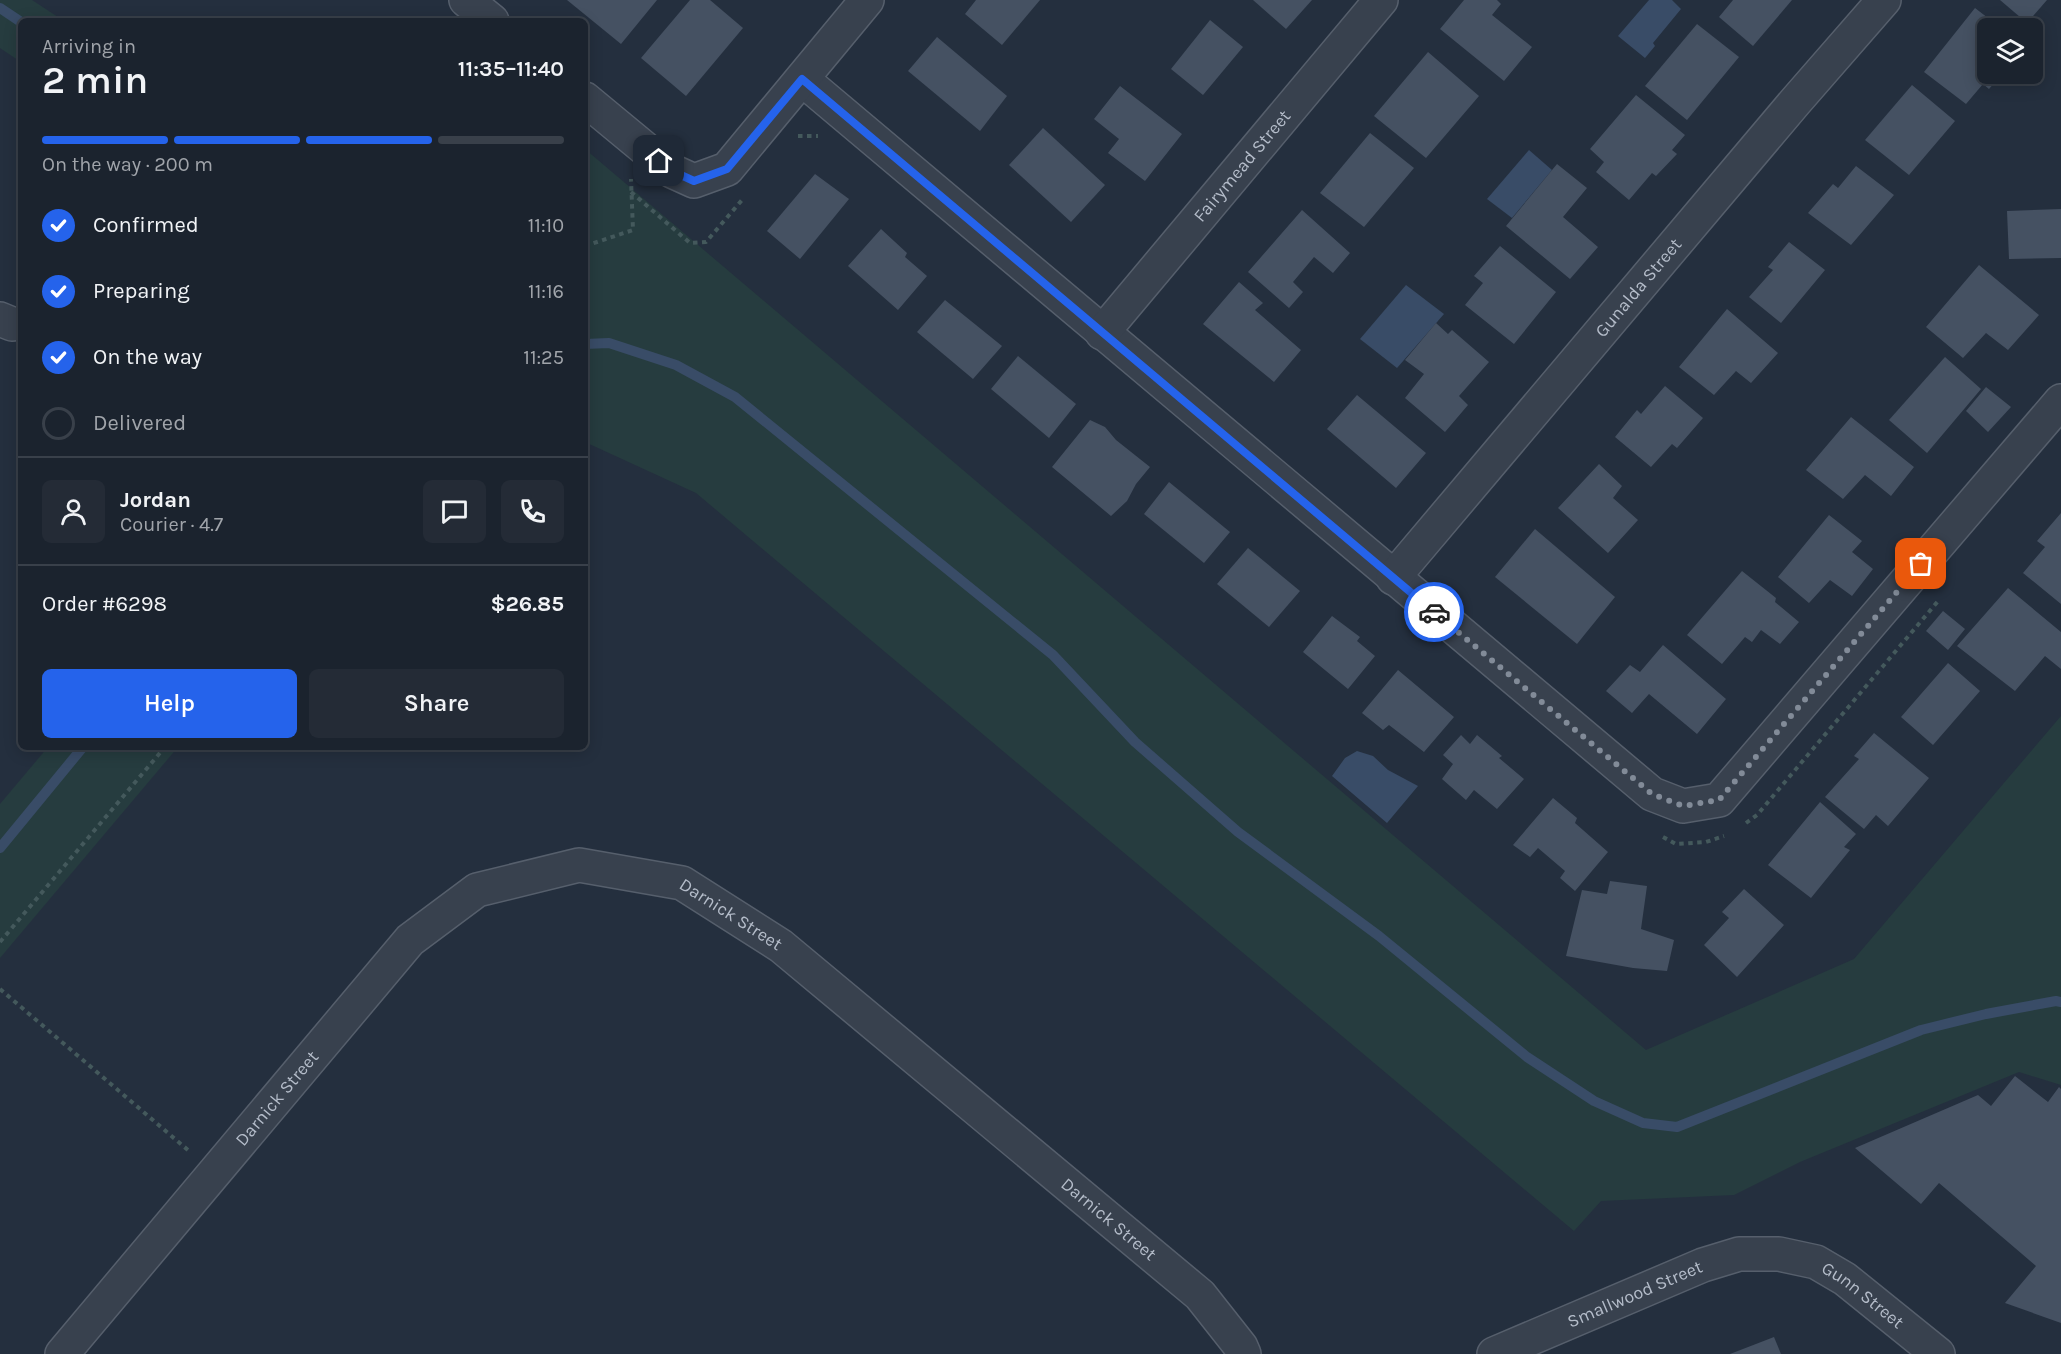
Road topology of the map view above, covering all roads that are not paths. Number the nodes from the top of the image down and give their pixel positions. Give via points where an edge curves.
1 (466, 0) edge
2 (867, 0) edge
3 (1381, 0) edge
4 (1884, 0) edge
5 (488, 18) edge
6 (802, 79) junction
7 (588, 102) edge
8 (1102, 333) junction
9 (2061, 401) edge
10 (1393, 578) junction
11 (1779, 1254) joint
12 (62, 1354) edge
13 (1244, 1354) edge
14 (1494, 1354) edge
15 (1938, 1354) edge

1 - 5 street
2 - 6 street
3 - 8 street, Fairymead Street
4 - 10 street, Gunalda Street
6 - 7 street via 727,169 694,181 672,171
6 - 8 street
8 - 10 street
9 - 10 street via 1719,800 1683,806 1652,794
11 - 14 street, Smallwood Street via 1739,1254 1702,1265
11 - 15 street, Gunn Street via 1816,1262 1845,1279
12 - 13 street, Darnick Street via 411,940 477,890 579,865 682,883 781,946 1200,1295

